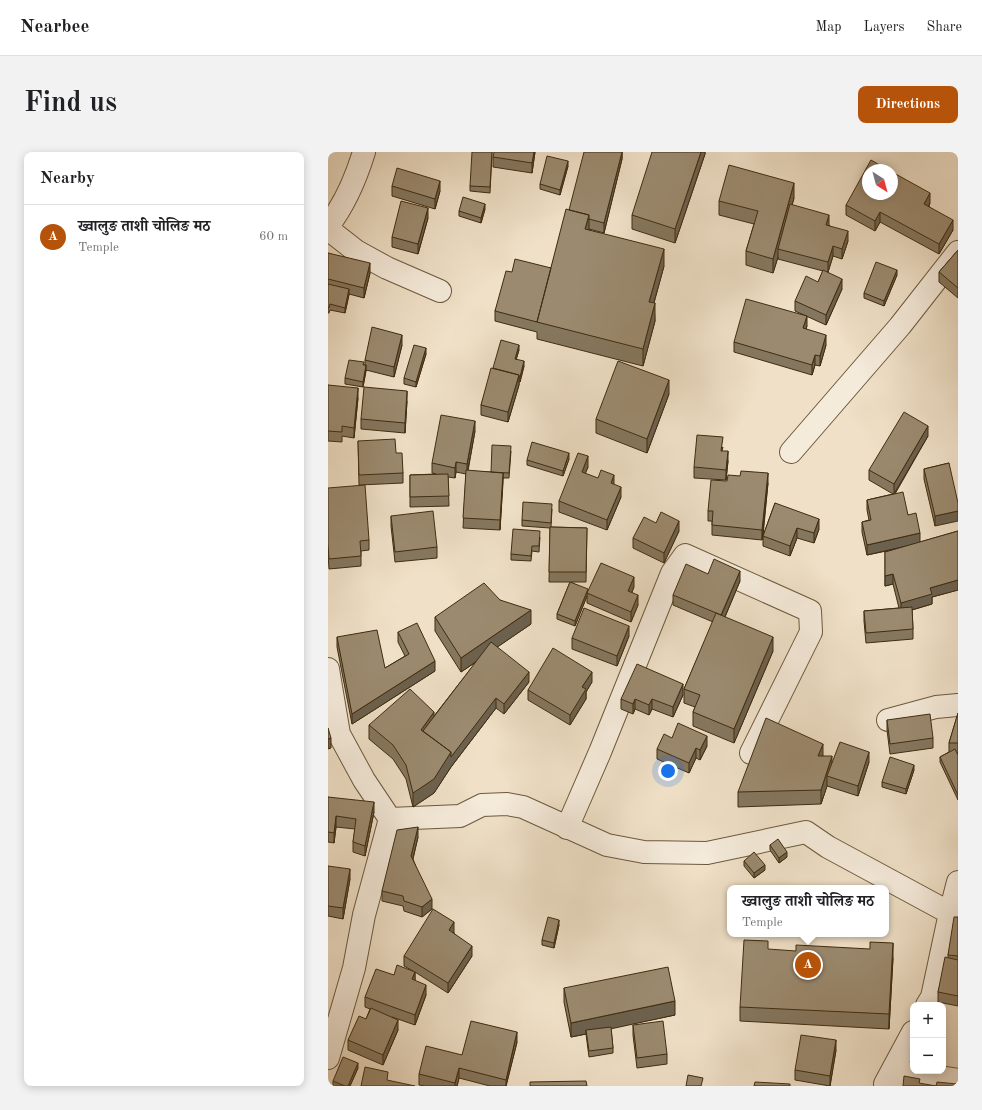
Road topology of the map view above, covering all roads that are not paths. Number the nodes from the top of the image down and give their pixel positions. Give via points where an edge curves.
1 (364, 152) edge
2 (328, 228) edge
3 (958, 252) edge
4 (440, 291) dead end
5 (791, 452) dead end
6 (328, 669) edge
7 (958, 705) edge
8 (888, 720) edge
9 (751, 753) edge
10 (390, 819) junction
11 (567, 828) junction
12 (958, 882) edge
13 (954, 914) edge
14 (929, 1002) edge
15 (910, 1038) edge
16 (328, 1058) edge
17 (958, 1080) edge
18 (885, 1084) edge

1 - 2 street via 357,173
2 - 4 street via 356,251 387,268
3 - 5 street via 900,326
6 - 10 street via 339,734 364,780
7 - 8 street via 936,706
9 - 11 street via 811,632 810,611 685,555 672,573
10 - 11 street via 460,816 482,805 507,804 522,807
10 - 16 street via 364,914 354,968
11 - 13 street via 607,845 644,852 707,853 806,832 828,847
12 - 13 street
13 - 14 street
15 - 18 street
17 - 18 street via 906,1072

